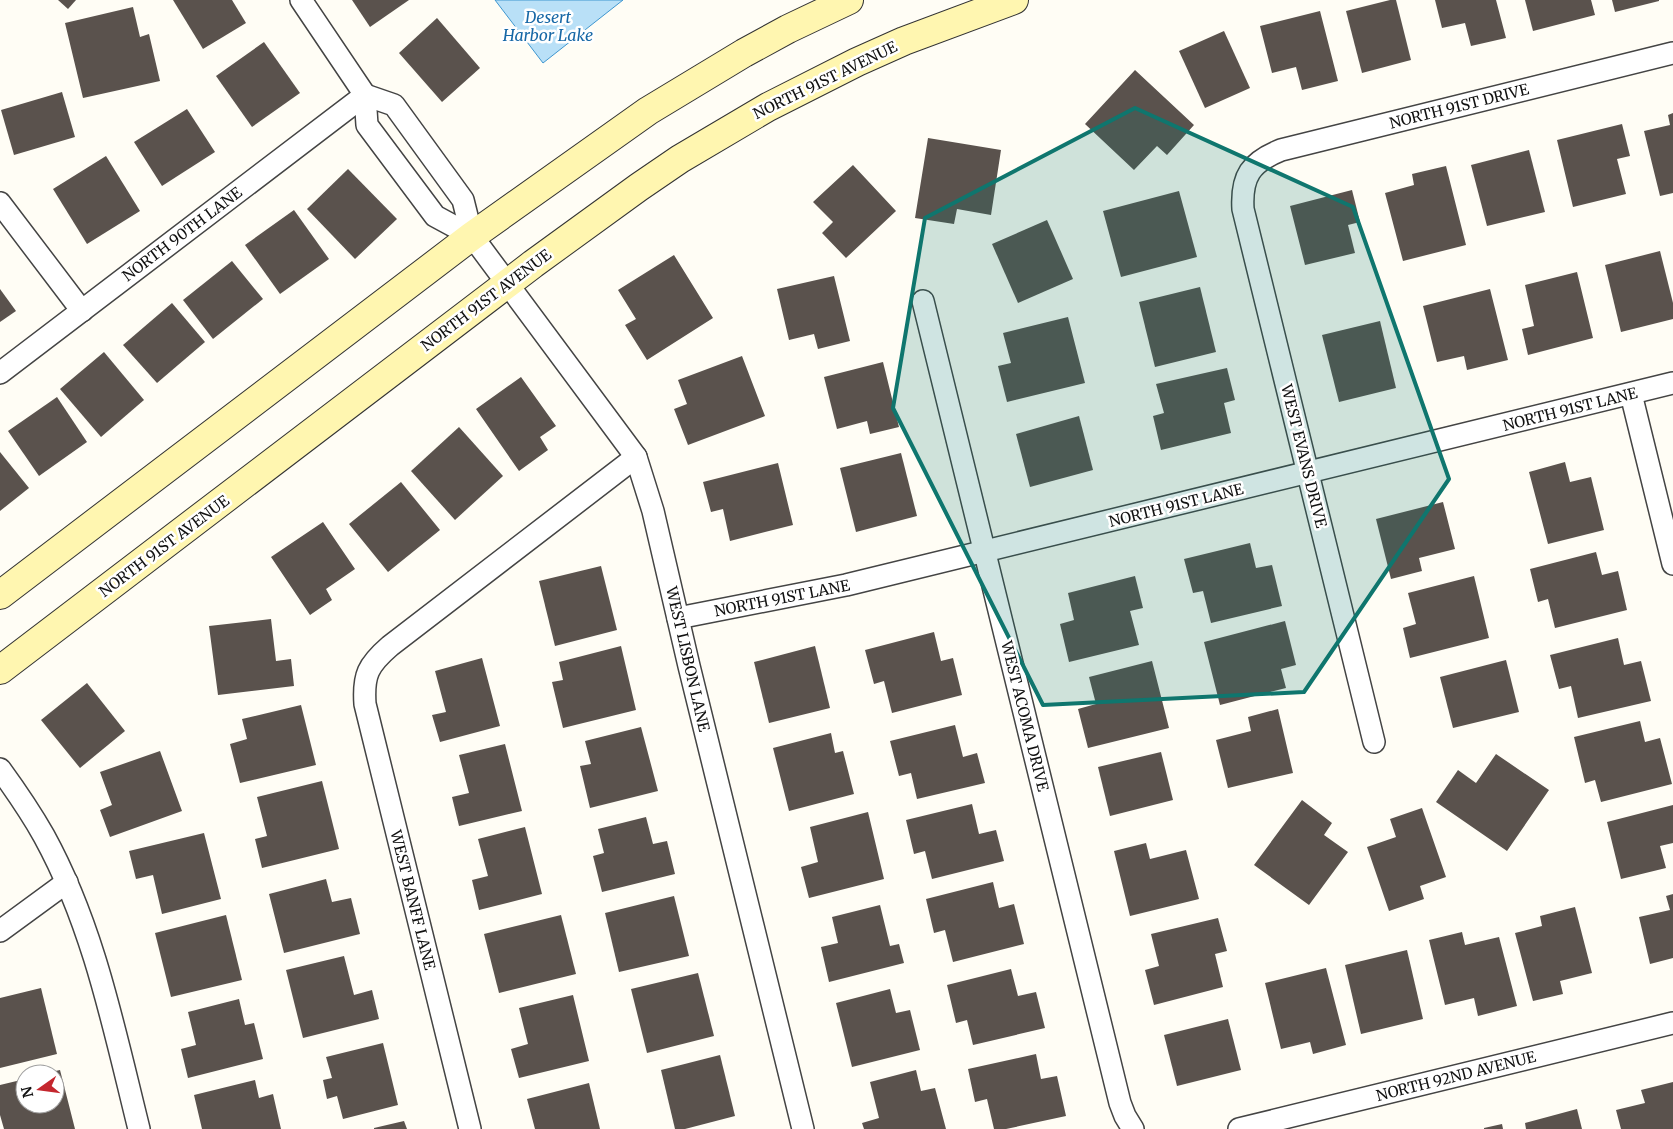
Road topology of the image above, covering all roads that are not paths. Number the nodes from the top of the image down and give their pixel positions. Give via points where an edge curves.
1 (301, 0) edge
2 (849, 0) edge
3 (1014, 0) edge
4 (1673, 53) edge
5 (365, 95) junction
6 (1250, 170) joint
7 (0, 203) edge
8 (472, 236) junction
9 (508, 284) junction
10 (923, 301) dead end
11 (82, 311) junction
12 (0, 373) edge
13 (1673, 383) edge
14 (1631, 394) junction
15 (636, 457) junction
16 (1308, 473) junction
17 (984, 552) junction
18 (1673, 564) edge
19 (0, 595) edge
20 (678, 618) junction
21 (0, 670) edge
22 (1374, 742) dead end
23 (0, 769) edge
24 (67, 882) junction
25 (0, 932) edge
26 (1673, 1023) edge
27 (138, 1129) edge
28 (470, 1129) edge
29 (803, 1129) edge
30 (1133, 1129) edge
31 (1239, 1129) edge

1 - 5 street
2 - 8 main road via 744,53 648,111
3 - 9 main road, NORTH 91ST AVENUE via 904,41 768,107 680,159
4 - 6 street, NORTH 91ST DRIVE via 1281,150 1258,161
5 - 8 street, WEST LISBON LANE via 394,105 463,200
5 - 8 street, WEST LISBON LANE via 367,126 435,216
5 - 11 street, NORTH 90TH LANE
6 - 16 street, WEST EVANS DRIVE via 1242,195 1243,209
7 - 11 street
8 - 9 street, WEST LISBON LANE
8 - 19 main road
9 - 15 street, WEST LISBON LANE
9 - 21 main road, NORTH 91ST AVENUE
10 - 17 street, WEST ACOMA DRIVE
11 - 12 street, NORTH 90TH LANE
13 - 14 street, NORTH 91ST LANE
14 - 16 street, NORTH 91ST LANE
14 - 18 street
15 - 20 street, WEST LISBON LANE via 653,511
15 - 28 street, WEST BANFF LANE via 390,646 368,670 364,686 365,704
16 - 17 street, NORTH 91ST LANE
16 - 22 street, WEST EVANS DRIVE
17 - 20 street, NORTH 91ST LANE via 846,585
17 - 30 street, WEST ACOMA DRIVE via 1120,1103
20 - 29 street, WEST LISBON LANE
23 - 24 street via 44,836
24 - 25 street
24 - 27 street via 96,962
26 - 31 street, NORTH 92ND AVENUE

